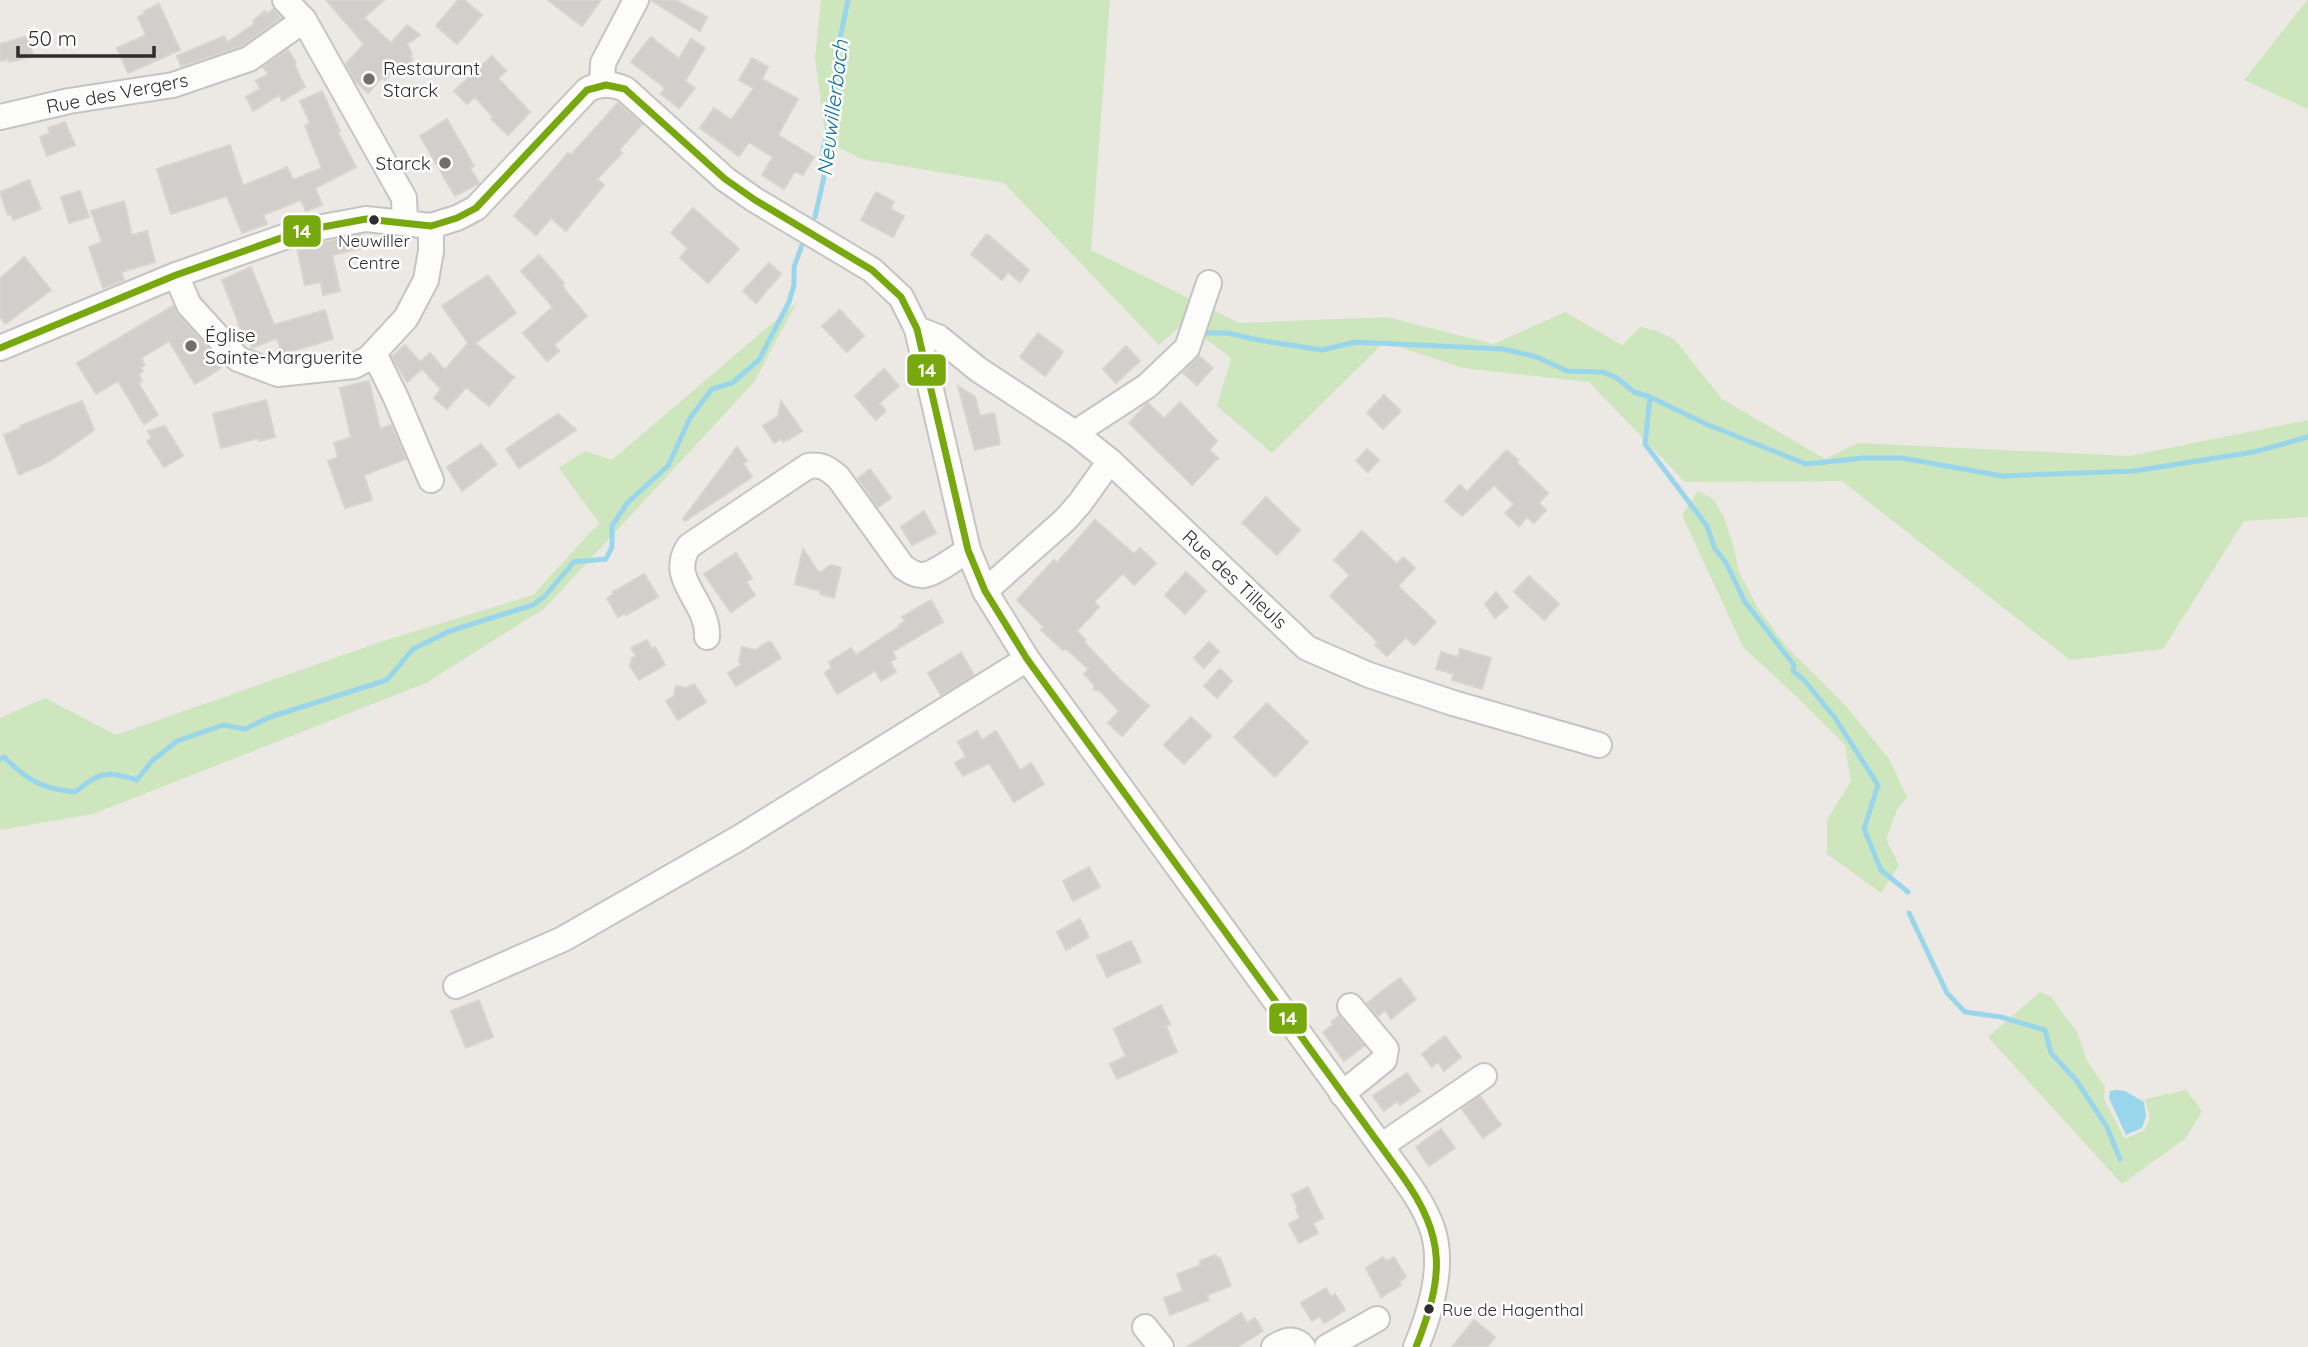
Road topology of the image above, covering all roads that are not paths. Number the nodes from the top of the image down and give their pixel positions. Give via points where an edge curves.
1 (285, 0) edge
2 (636, 0) edge
3 (304, 20) junction
4 (602, 84) junction
5 (0, 117) edge
6 (405, 222) junction
7 (431, 226) junction
8 (176, 275) junction
9 (1209, 283) dead end
10 (917, 329) junction
11 (0, 348) edge
12 (374, 353) junction
13 (1075, 433) junction
14 (1110, 461) junction
15 (431, 480) dead end
16 (968, 550) junction
17 (985, 591) junction
18 (706, 636) dead end
19 (1027, 659) junction
20 (1599, 745) dead end
21 (456, 986) dead end
22 (1350, 1006) dead end
23 (1484, 1076) dead end
24 (1342, 1094) junction
25 (1381, 1146) junction
26 (1377, 1319) dead end
27 (1144, 1326) dead end
28 (1161, 1347) edge
29 (1274, 1347) edge
30 (1303, 1347) edge
31 (1327, 1347) edge
32 (1416, 1347) edge

1 - 3 street
2 - 4 street via 603,63
3 - 5 street, Rue des Vergers via 249,59 173,85
3 - 6 street via 404,198
4 - 7 street via 581,94 476,208
4 - 10 street via 625,89 725,179 872,270 901,297
6 - 7 street
6 - 8 street via 366,219 301,231
7 - 12 street via 426,280 407,318
8 - 11 street
8 - 12 street via 189,305 238,359 257,368 278,374 354,366
9 - 13 street via 1187,348 1147,386
10 - 13 street, Rue des Tilleuls via 938,337
10 - 16 street
12 - 15 street
13 - 14 street, Rue des Tilleuls
14 - 17 street via 1065,520
14 - 20 street, Rue des Tilleuls via 1307,648 1453,703
16 - 17 street
16 - 18 street via 929,573 914,573 903,567 838,477 827,467 807,466 689,546 683,555 681,568 708,624
17 - 19 street
19 - 21 street via 739,838 563,939
19 - 24 street
22 - 24 street via 1387,1054
23 - 25 street
24 - 25 street
25 - 32 street via 1423,1209 1436,1244 1435,1285
26 - 31 street
27 - 28 street
29 - 30 street via 1294,1340

